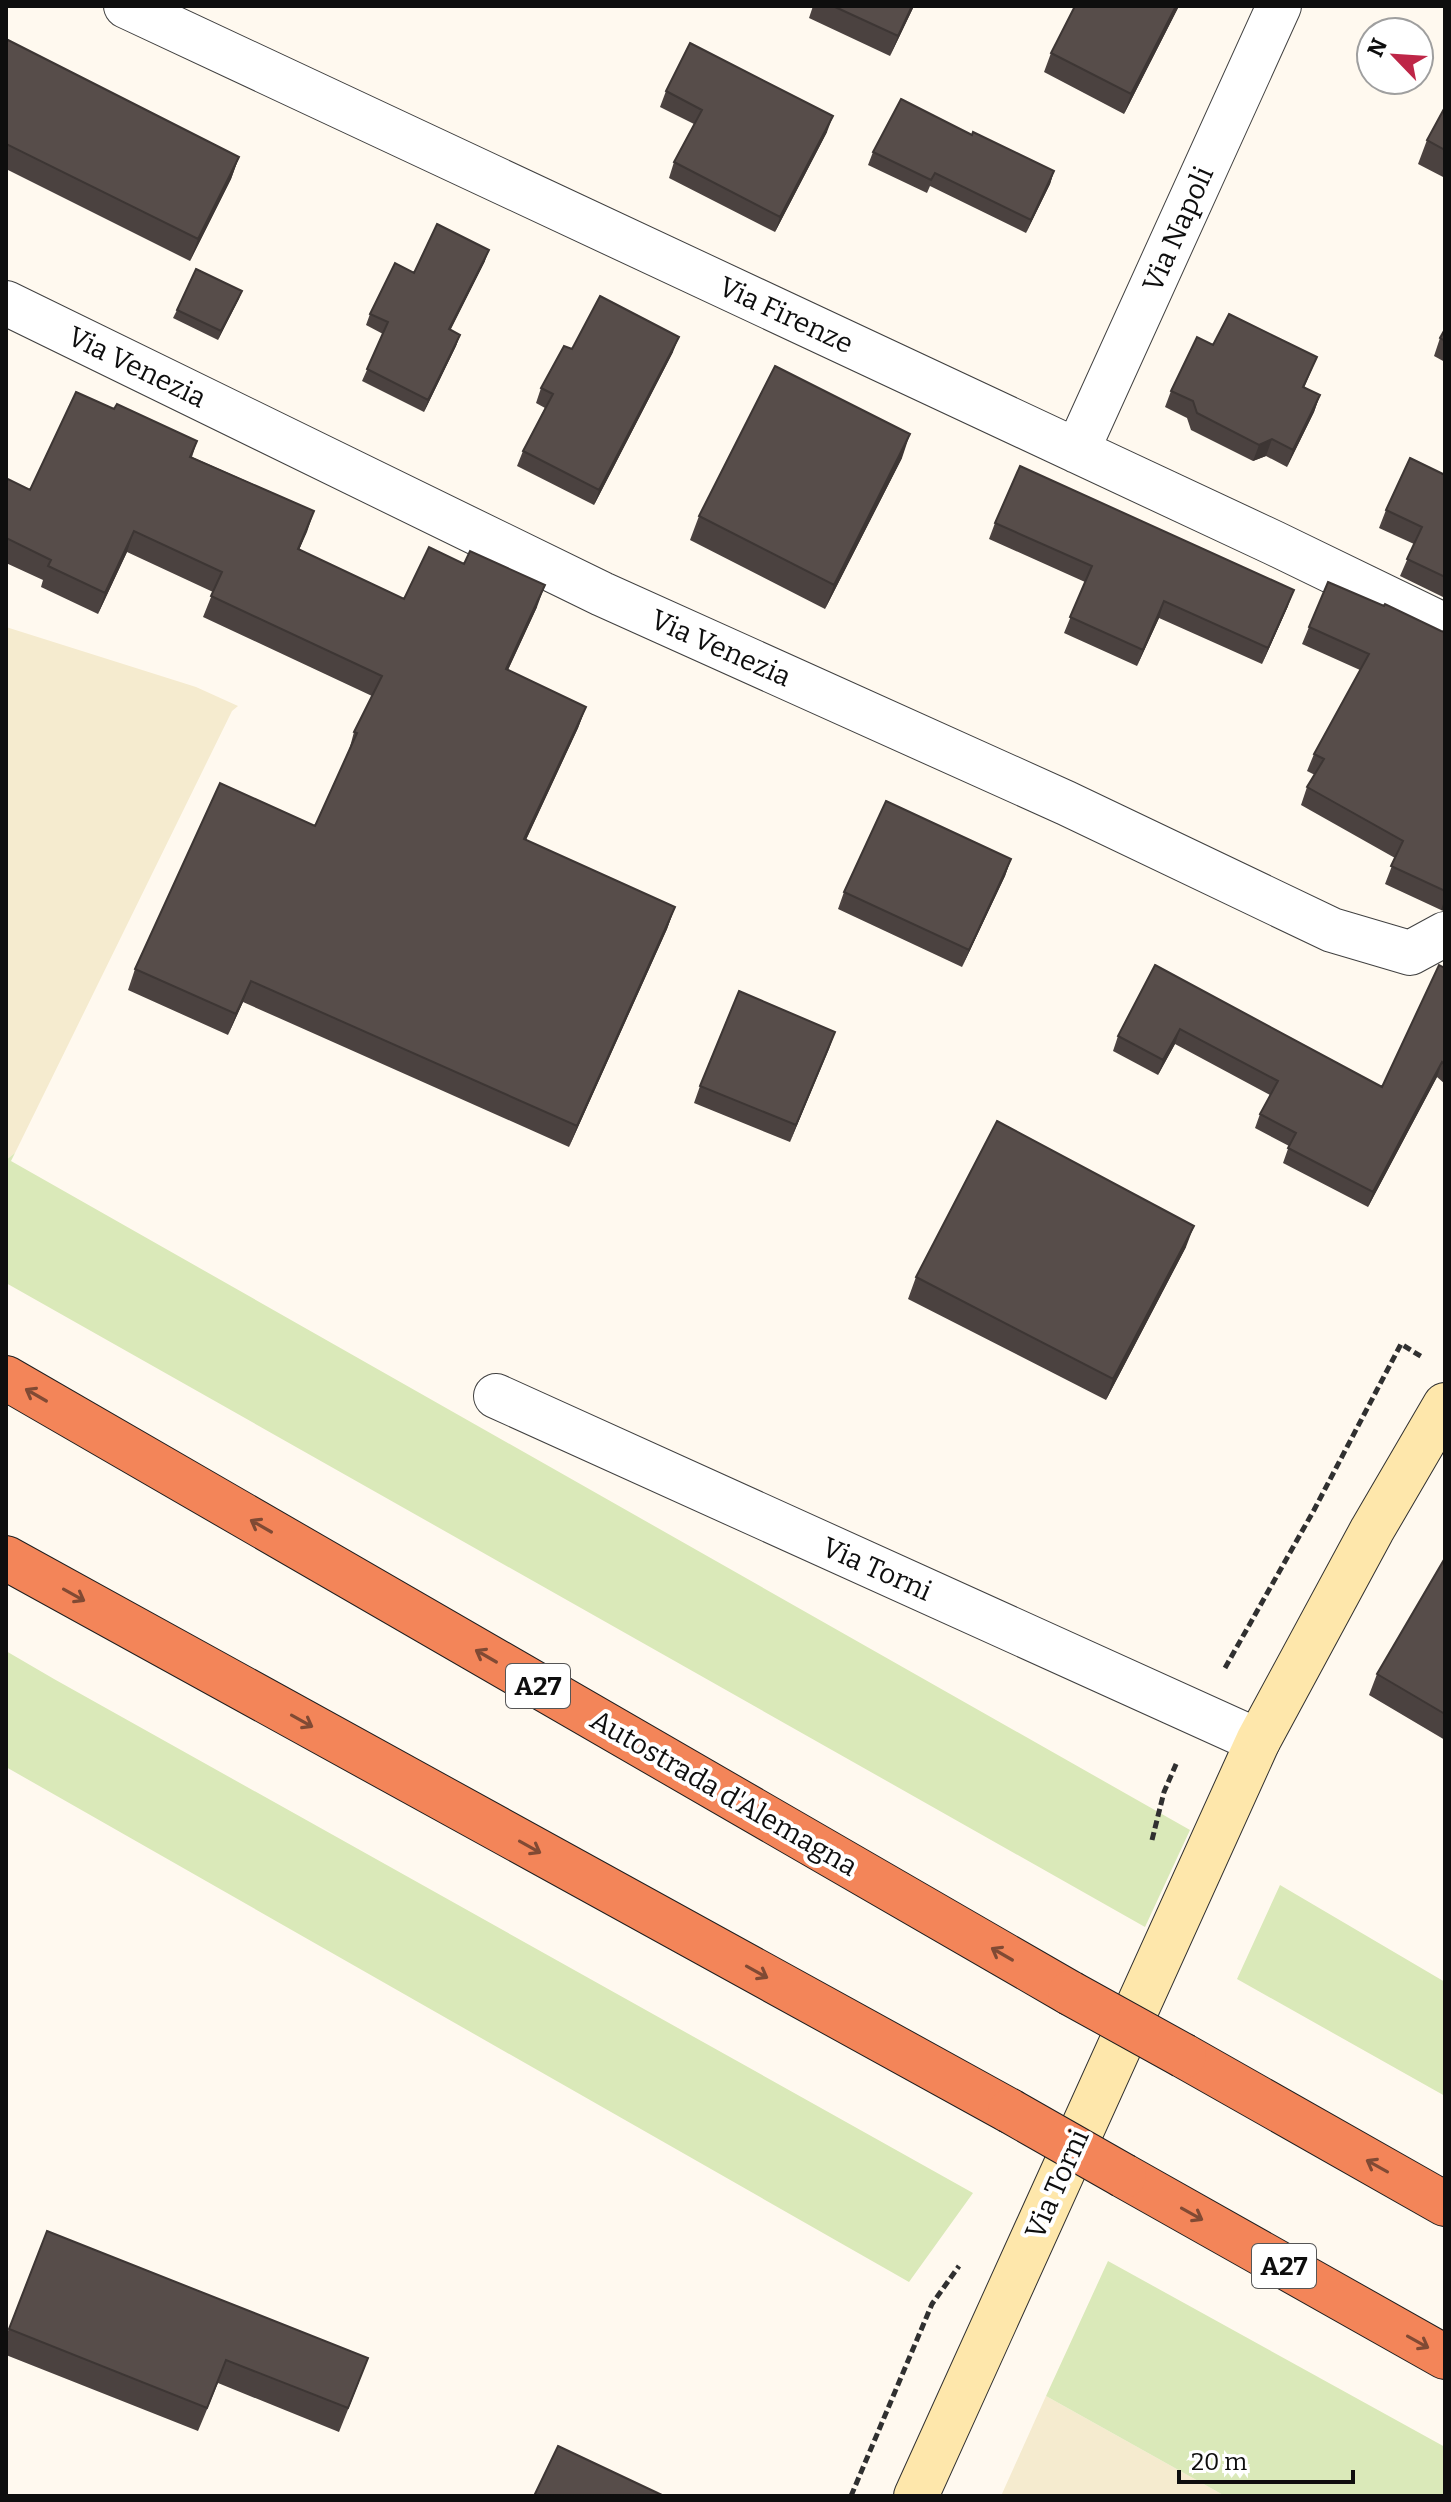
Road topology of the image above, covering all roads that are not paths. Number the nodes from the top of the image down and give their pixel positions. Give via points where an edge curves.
1 (126, 6) edge
2 (1279, 6) edge
3 (6, 303) edge
4 (1077, 451) junction
5 (1445, 626) edge
6 (1445, 934) edge
7 (6, 1378) edge
8 (496, 1396) dead end
9 (1445, 1405) edge
10 (6, 1558) edge
11 (1258, 1741) junction
12 (1445, 2204) edge
13 (1445, 2357) edge
14 (916, 2496) edge

1 - 4 street, Via Firenze
2 - 4 street, Via Napoli
3 - 6 street, Via Venezia via 602,594 1066,803 1332,930 1410,953
4 - 5 street, Via Firenze
12 -> 7 highway, Autostrada d'Alemagna / A27, bridge
8 - 11 street, Via Torni
9 - 11 main road, Via Torni
10 -> 13 highway, A27, bridge
11 - 14 main road, Via Torni

